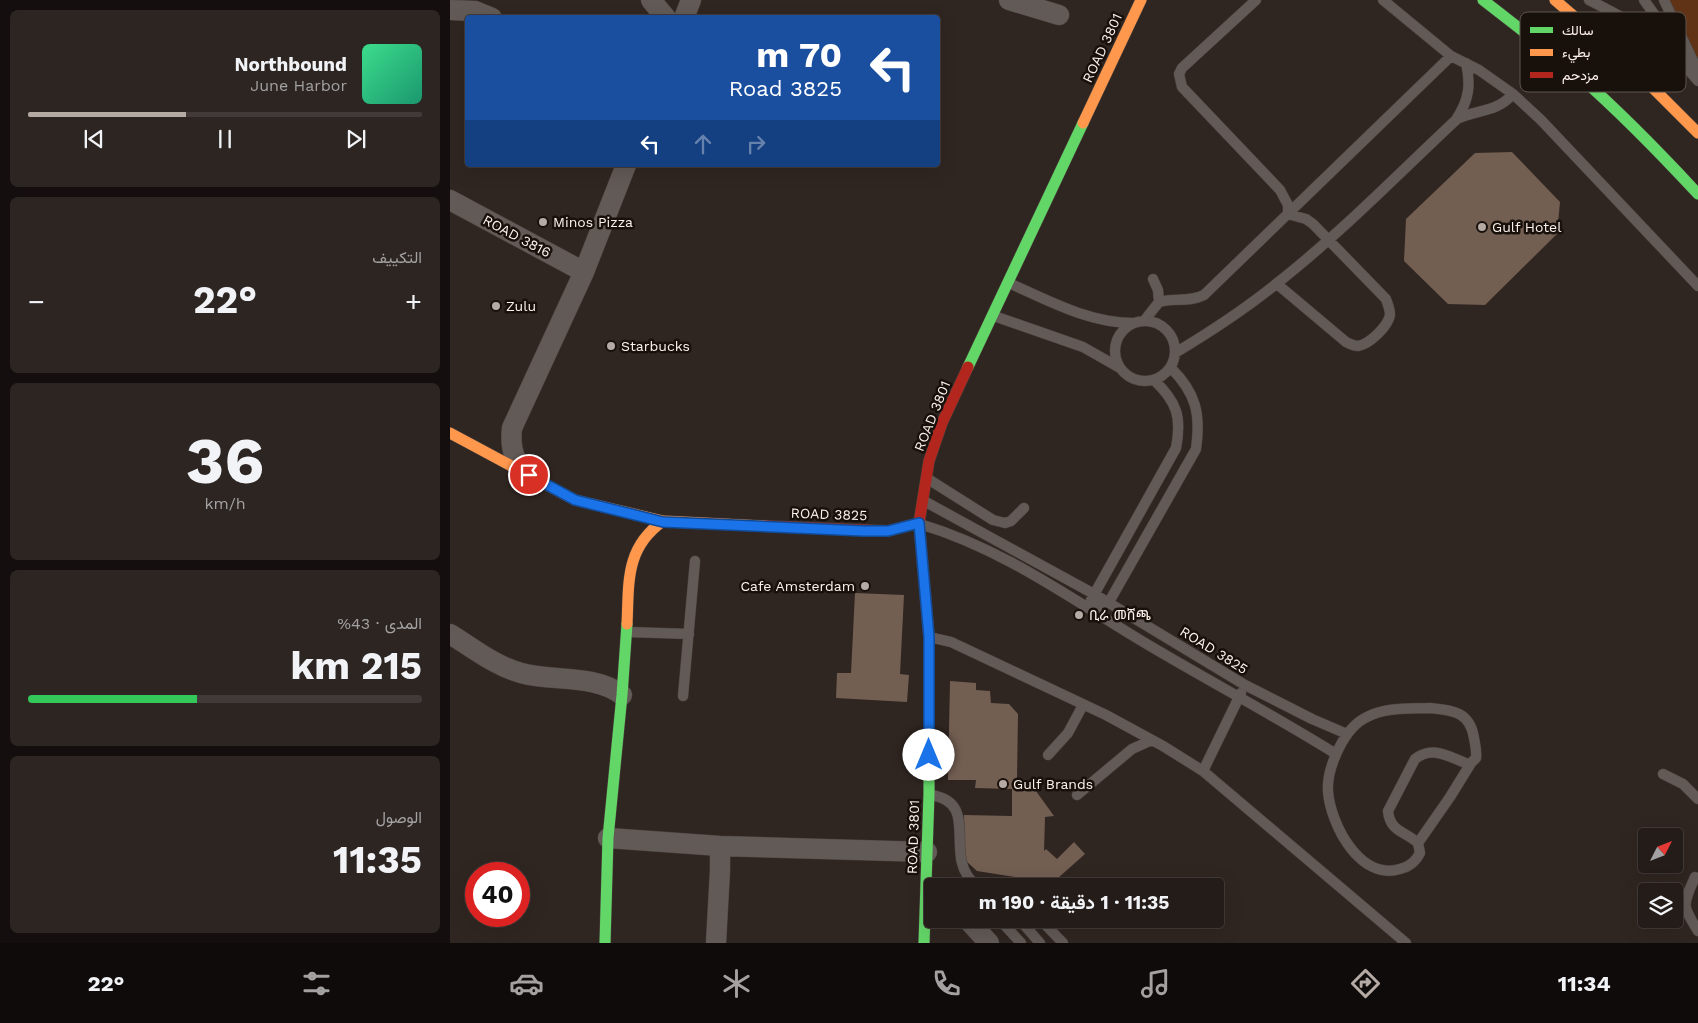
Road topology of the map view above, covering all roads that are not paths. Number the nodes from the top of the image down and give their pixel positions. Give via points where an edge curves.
1 (651, 0) edge
2 (692, 0) edge
3 (1008, 0) edge
4 (1142, 0) edge
5 (1256, 0) edge
6 (1382, 0) edge
7 (1483, 0) edge
8 (1555, 0) edge
9 (1589, 0) edge
10 (1644, 0) edge
11 (1664, 0) edge
12 (450, 10) edge
13 (1569, 12) edge
14 (1611, 12) edge
15 (1653, 12) edge
16 (1670, 12) edge
17 (485, 15) edge
18 (664, 15) edge
19 (685, 15) edge
20 (1059, 16) dead end
21 (1520, 29) edge
22 (1686, 46) edge
23 (1451, 56) junction
24 (1466, 63) junction
25 (1686, 68) edge
26 (1698, 71) edge
27 (1698, 81) edge
28 (1597, 92) edge
29 (1656, 92) edge
30 (1513, 94) junction
31 (1457, 119) junction
32 (1698, 133) edge
33 (625, 167) edge
34 (1698, 194) edge
35 (450, 200) edge
36 (1288, 214) junction
37 (1328, 240) junction
38 (584, 272) junction
39 (1153, 279) dead end
40 (1008, 282) junction
41 (1277, 284) junction
42 (1698, 286) edge
43 (1159, 302) junction
44 (993, 315) junction
45 (1140, 322) junction
46 (1175, 353) junction
47 (1120, 368) junction
48 (1171, 368) junction
49 (1154, 380) junction
50 (1196, 409) junction
51 (1178, 416) junction
52 (450, 434) edge
53 (520, 470) junction
54 (927, 478) junction
55 (924, 500) junction
56 (1024, 508) dead end
57 (663, 522) junction
58 (919, 523) junction
59 (695, 561) dead end
60 (1030, 566) junction
61 (1094, 594) junction
62 (1109, 602) junction
63 (1087, 607) junction
64 (626, 632) junction
65 (450, 634) edge
66 (689, 634) junction
67 (929, 637) junction
68 (1245, 685) junction
69 (622, 695) junction
70 (684, 696) dead end
71 (1239, 697) junction
72 (1083, 705) junction
73 (1347, 734) junction
74 (1152, 740) junction
75 (1336, 754) junction
76 (1048, 755) dead end
77 (1471, 763) junction
78 (1203, 771) junction
79 (1663, 774) dead end
80 (929, 794) junction
81 (1077, 795) dead end
82 (1698, 799) edge
83 (608, 838) junction
84 (1418, 843) junction
85 (720, 846) junction
86 (927, 852) junction
87 (1695, 877) dead end
88 (932, 878) edge
89 (969, 878) edge
90 (926, 928) edge
91 (975, 928) edge
92 (1007, 928) edge
93 (1026, 928) edge
94 (1049, 928) edge
95 (1698, 931) edge
96 (605, 943) edge
97 (716, 943) edge
98 (924, 943) edge
99 (989, 943) edge
100 (1021, 943) edge
101 (1040, 943) edge
102 (1063, 943) edge
103 (1406, 943) edge

1 - 18 street
2 - 19 street
3 - 20 street
4 - 40 street, ROAD 3801
5 - 36 lane via 1186,64 1180,81 1182,87 1280,190 1288,205
6 - 23 lane
7 - 21 street
8 - 13 street
9 - 14 lane
10 - 15 lane
11 - 16 lane
12 - 17 street via 475,11
22 - 26 lane
23 - 24 lane
23 - 36 lane
24 - 30 lane
24 - 31 lane via 1469,86
25 - 27 lane
28 - 34 street
29 - 32 street
30 - 31 lane via 1493,109
30 - 42 lane
31 - 37 lane
33 - 38 street
35 - 38 street, ROAD 3816
36 - 37 lane via 1306,219
36 - 43 lane via 1204,295 1188,301
37 - 41 lane
37 - 41 lane via 1386,299 1388,320 1371,339 1358,346 1346,342
38 - 53 street via 512,428 510,441
39 - 43 lane
40 - 44 street, ROAD 3801
40 - 45 lane via 1079,314 1116,323
41 - 46 lane
43 - 45 lane
44 - 47 lane via 1083,347
44 - 54 street, ROAD 3801 via 942,423
45 - 46 lane via 1153,322 1167,330
45 - 47 lane via 1126,328 1119,337 1115,358
46 - 48 lane
47 - 49 lane via 1135,380
48 - 49 lane
48 - 50 lane via 1190,391
49 - 51 lane via 1172,400
50 - 51 lane
50 - 62 lane via 1199,429 1196,449
51 - 61 lane via 1176,448
52 - 53 street, ROAD 3825
53 - 57 street, ROAD 3825 via 575,500
54 - 55 street, ROAD 3801
54 - 56 lane via 999,522 1011,521
55 - 58 street, ROAD 3801
55 - 60 lane, ROAD 3825
57 - 58 street, ROAD 3825 via 864,531 888,531
57 - 64 street via 645,536 633,556
58 - 60 lane, ROAD 3825 via 970,540
58 - 67 street, ROAD 3801
59 - 66 lane
60 - 61 lane, ROAD 3825
60 - 63 lane, ROAD 3825
61 - 62 lane, ROAD 3825
61 - 63 lane
62 - 63 lane
62 - 68 lane, ROAD 3825
63 - 71 lane, ROAD 3825
64 - 66 lane
64 - 69 street
65 - 69 street via 492,661 518,672 596,682
66 - 70 lane
67 - 72 lane via 951,642
67 - 80 street, ROAD 3801
68 - 71 lane, ROAD 3825
68 - 73 lane
69 - 83 street
71 - 75 lane
71 - 78 lane, ROAD 3825
72 - 74 lane
72 - 76 lane via 1068,733
73 - 75 lane
73 - 77 lane via 1364,718 1387,710 1449,710 1464,716 1473,729 1477,754
74 - 78 lane
74 - 81 lane via 1132,750
75 - 84 lane via 1329,778 1330,803 1340,831 1355,854 1376,869 1395,871 1418,858
77 - 84 lane
77 - 84 lane via 1428,752 1421,754 1411,765 1390,805 1388,817 1394,828
78 - 103 lane
79 - 82 lane via 1683,784
80 - 86 street, ROAD 3801
80 - 89 lane via 947,799 957,810 960,857
83 - 85 street
83 - 96 street
85 - 86 street
85 - 97 street
86 - 88 street, ROAD 3801
87 - 95 lane via 1685,901 1688,915
90 - 98 street, ROAD 3801
91 - 99 street
92 - 100 lane
93 - 101 lane
94 - 102 lane

